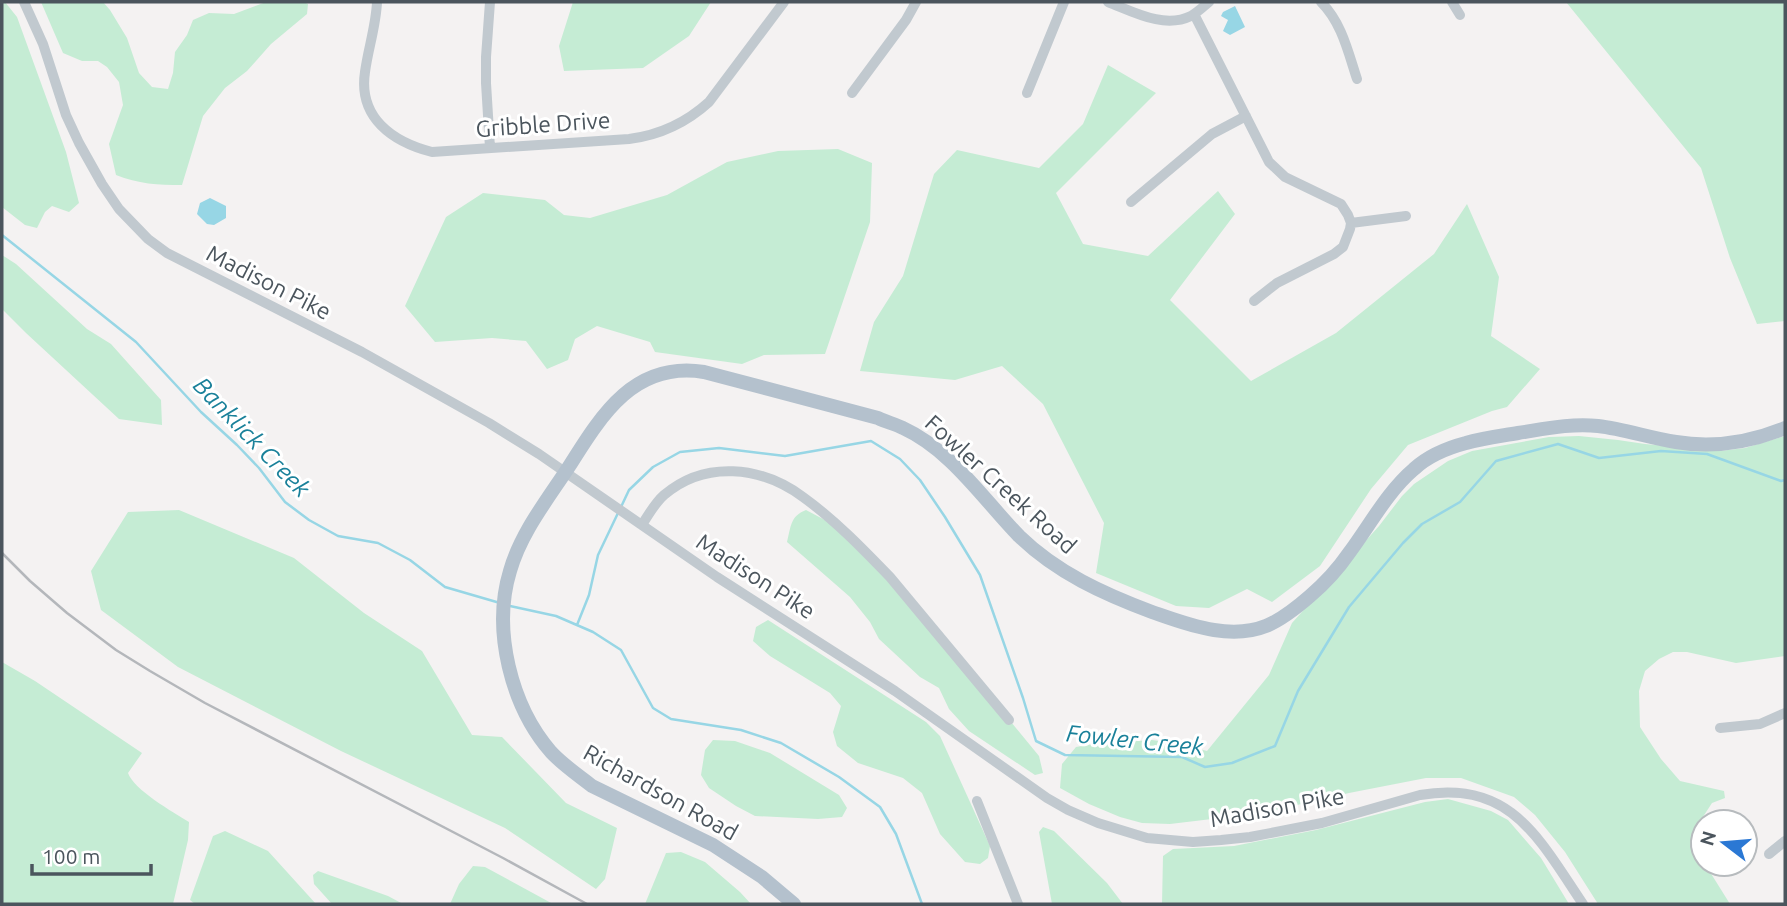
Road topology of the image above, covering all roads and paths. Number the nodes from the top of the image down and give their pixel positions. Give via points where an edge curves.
1 (24, 2) edge
2 (377, 2) edge
3 (490, 2) edge
4 (783, 2) edge
5 (916, 2) edge
6 (1064, 2) edge
7 (1108, 2) edge
8 (1209, 2) edge
9 (1321, 2) edge
10 (1452, 2) edge
11 (1194, 14) junction
12 (1460, 15) dead end
13 (1357, 79) dead end
14 (852, 93) dead end
15 (1027, 93) dead end
16 (1246, 116) junction
17 (490, 148) junction
18 (1131, 202) dead end
19 (1406, 216) dead end
20 (1351, 223) junction
21 (1254, 301) dead end
22 (1785, 428) edge
23 (565, 471) junction
24 (642, 525) junction
25 (1785, 713) edge
26 (1009, 720) dead end
27 (1720, 728) dead end
28 (977, 800) dead end
29 (1785, 841) edge
30 (1769, 853) dead end
31 (794, 904) edge
32 (1018, 904) edge
33 (1583, 904) edge

1 - 23 street, Madison Pike via 79,143 119,209 148,239 410,378
2 - 17 street, Gribble Drive via 364,75 366,98 377,121 399,141 432,152
3 - 17 street via 486,83
4 - 17 street, Gribble Drive via 709,102 678,125 638,138
5 - 14 street
6 - 15 street
7 - 11 street via 1162,20
8 - 11 street
9 - 13 street via 1340,29
10 - 12 street
11 - 16 street
16 - 18 street via 1212,134
16 - 20 street via 1274,169 1341,204
19 - 20 street
20 - 21 street via 1348,238 1335,254
22 - 23 main road, Fowler Creek Road via 1718,444 1577,425 1480,439 1437,453 1411,472 1339,566 1289,615 1240,632 1172,620 1065,572 1020,536 929,443 904,428 711,373 670,372 636,384 610,406
23 - 24 street, Madison Pike
23 - 31 main road, Richardson Road via 517,552 506,587 504,634 509,669 522,707 551,752 592,786 713,845
24 - 26 street via 665,494 714,471 750,473 782,484 872,557
24 - 33 street, Madison Pike via 895,691 1047,798 1098,824 1147,838 1221,840 1322,823 1420,795 1473,794 1499,804 1530,829
25 - 27 street via 1760,724
28 - 32 street
29 - 30 street

